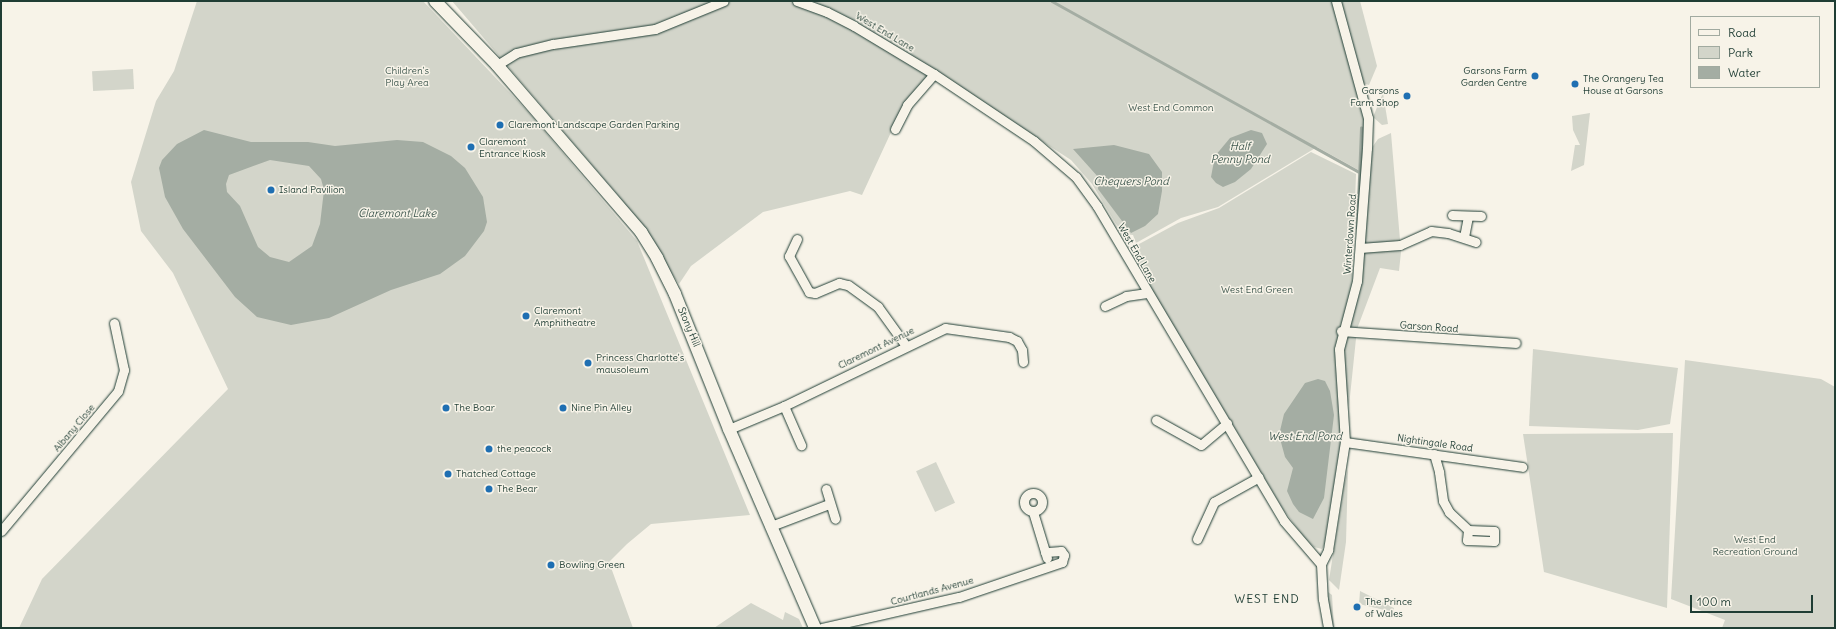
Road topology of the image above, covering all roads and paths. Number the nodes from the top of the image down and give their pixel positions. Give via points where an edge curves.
1 (436, 1) edge
2 (724, 1) edge
3 (797, 1) edge
4 (1336, 1) edge
5 (497, 65) junction
6 (934, 74) junction
7 (895, 128) dead end
8 (1452, 215) dead end
9 (1468, 216) junction
10 (1481, 216) dead end
11 (1464, 238) junction
12 (797, 239) dead end
13 (1476, 242) dead end
14 (1360, 248) junction
15 (1147, 293) junction
16 (1105, 306) dead end
17 (114, 323) dead end
18 (1342, 331) junction
19 (1516, 343) dead end
20 (906, 346) junction
21 (1023, 362) dead end
22 (784, 406) junction
23 (1156, 420) dead end
24 (1226, 423) junction
25 (729, 429) junction
26 (1345, 442) junction
27 (801, 445) dead end
28 (1434, 454) junction
29 (1522, 467) dead end
30 (1259, 477) junction
31 (826, 489) dead end
32 (829, 504) junction
33 (1033, 512) dead end
34 (835, 519) dead end
35 (771, 526) junction
36 (1468, 530) dead end
37 (1, 531) edge
38 (1197, 539) dead end
39 (1045, 552) junction
40 (1322, 564) junction
41 (1045, 566) junction
42 (815, 628) edge
43 (822, 628) edge
44 (1328, 628) edge

1 - 5 main road, Stony Hill
2 - 5 street via 656,29 553,44 516,53
3 - 6 street, West End Lane via 854,26
4 - 14 street, Winterdown Road via 1368,118
5 - 25 main road, Stony Hill via 641,232 675,294
6 - 7 street via 907,105
6 - 15 street, West End Lane via 1028,137 1076,177 1097,206
8 - 9 street
9 - 10 street
9 - 11 street
11 - 13 street
11 - 14 street via 1431,231 1400,245
12 - 20 street via 789,256 812,294 839,284 848,285 878,307
14 - 18 street, Winterdown Road via 1357,281
15 - 16 street via 1126,296
15 - 24 street, West End Lane
17 - 37 street, Albany Close via 124,370 118,391
18 - 19 street, Garson Road
18 - 26 street, Winterdown Road via 1339,369
20 - 21 street, Claremont Avenue via 945,328 1017,340 1022,350
20 - 22 street, Claremont Avenue
22 - 25 street, Claremont Avenue
22 - 27 street
23 - 24 street via 1201,445
24 - 30 street, West End Lane
25 - 35 main road, Stony Hill
26 - 28 street, Nightingale Road
26 - 40 street, Winterdown Road via 1328,550
28 - 29 street, Nightingale Road
28 - 36 street via 1443,501 1449,512
30 - 38 street via 1214,502
30 - 40 street, West End Lane via 1287,526
31 - 32 street
32 - 34 street
32 - 35 street
33 - 39 street
35 - 42 main road, Stony Hill
39 - 41 street
39 - 41 street, Courtlands Avenue via 1057,550 1064,555 1062,562
40 - 44 street via 1323,599
41 - 43 street, Courtlands Avenue via 959,597

